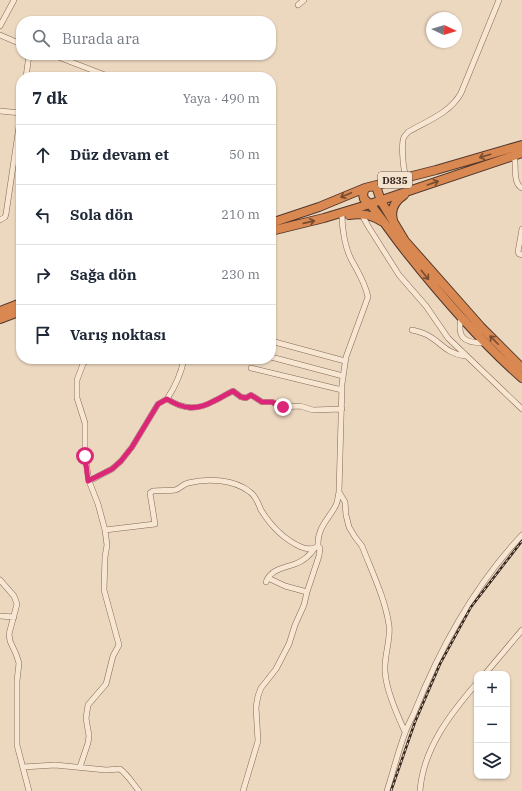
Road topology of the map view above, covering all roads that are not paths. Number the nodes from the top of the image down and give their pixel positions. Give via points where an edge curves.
1 (14, 0) edge
2 (304, 0) edge
3 (499, 0) edge
4 (298, 5) dead end
5 (0, 26) edge
6 (0, 35) edge
7 (16, 42) edge
8 (28, 60) edge
9 (66, 60) edge
10 (27, 72) edge
11 (97, 72) edge
12 (0, 111) edge
13 (16, 113) edge
14 (522, 145) edge
15 (16, 147) edge
16 (518, 154) edge
17 (404, 169) junction
18 (412, 176) junction
19 (394, 180) junction
20 (369, 187) junction
21 (522, 188) edge
22 (409, 192) junction
23 (380, 201) junction
24 (370, 204) junction
25 (361, 214) junction
26 (342, 215) junction
27 (324, 218) junction
28 (0, 220) edge
29 (276, 221) edge
30 (384, 222) junction
31 (394, 223) junction
32 (522, 229) edge
33 (276, 230) edge
34 (522, 255) edge
35 (16, 305) edge
36 (0, 311) edge
37 (16, 313) edge
38 (461, 316) junction
39 (0, 318) edge
40 (412, 330) dead end
41 (276, 342) edge
42 (486, 343) junction
43 (466, 356) junction
44 (276, 358) edge
45 (345, 361) junction
46 (83, 364) edge
47 (183, 364) edge
48 (251, 368) dead end
49 (522, 368) edge
50 (343, 376) junction
51 (522, 378) edge
52 (342, 390) junction
53 (167, 399) junction
54 (342, 409) junction
55 (522, 409) edge
56 (88, 481) junction
57 (339, 492) junction
58 (105, 530) junction
59 (522, 535) edge
60 (316, 547) junction
61 (0, 580) edge
62 (307, 592) junction
63 (0, 616) edge
64 (14, 617) junction
65 (522, 630) edge
66 (488, 671) edge
67 (474, 686) edge
68 (405, 732) junction
69 (23, 767) junction
70 (80, 767) junction
71 (29, 791) edge
72 (139, 791) edge
73 (243, 791) edge
74 (387, 791) edge
75 (420, 791) edge

1 - 5 street
2 - 4 street
3 - 17 street via 456,102 404,137
6 - 7 street
8 - 10 street
9 - 11 street
12 - 13 street
14 -> 18 highway, D835
15 - 28 street via 6,214
16 - 21 street via 517,182
22 -> 16 highway, D835
17 - 18 street via 407,175
17 - 19 street
18 - 19 highway, D835
19 - 20 highway, D835
20 - 23 highway via 379,194
20 - 24 highway via 363,194
20 -> 29 highway, D835
22 - 23 highway, D835
22 - 31 highway via 401,196 392,208
23 - 24 highway, D835
23 - 31 highway
24 - 27 highway, D835
24 - 30 highway
25 - 26 highway
25 - 30 highway via 376,217
25 - 43 street via 399,275 426,306 448,338
26 - 27 highway
26 - 45 street via 351,258 368,297 354,330
33 -> 27 highway, D835
30 -> 38 highway
49 -> 31 highway via 439,280 405,241
32 - 34 street via 518,252
35 - 36 highway
37 - 39 highway
38 - 42 highway
38 - 42 street via 459,328 462,337 467,341
40 - 43 street via 424,333 446,350
41 - 45 street
42 - 51 highway
43 - 55 street
44 - 50 street
45 - 50 street
46 - 56 street via 77,380 77,398 85,423
47 - 53 street via 175,388
48 - 52 street
50 - 52 street
52 - 54 street
53 - 54 street via 187,408 198,407 233,391 241,397 251,395 262,402 272,402 283,407 300,406 312,410
53 - 56 street via 158,404 121,461 112,469
54 - 57 street
56 - 58 street
57 - 60 street via 336,504 317,539
57 - 68 street via 345,502 348,527 362,546 388,614 390,628 385,672
58 - 60 street via 155,524 150,493 153,491 175,490 186,483 204,480 220,481 238,485 251,493 271,525 291,543 307,549
58 - 70 street via 107,545 104,590 120,646 113,656 106,684 88,705 86,718 89,736
59 - 68 street via 459,619 441,652
60 - 62 street via 320,548 319,556
60 - 62 street via 310,555 296,564 275,570 267,580
61 - 64 street via 16,600
62 - 73 street via 283,658 258,696 258,741
63 - 64 street
64 - 69 street via 9,634 19,663 17,745
65 - 66 street
67 - 75 street via 442,728 424,765
68 - 74 street
69 - 70 street
69 - 71 street
70 - 72 street via 120,769

